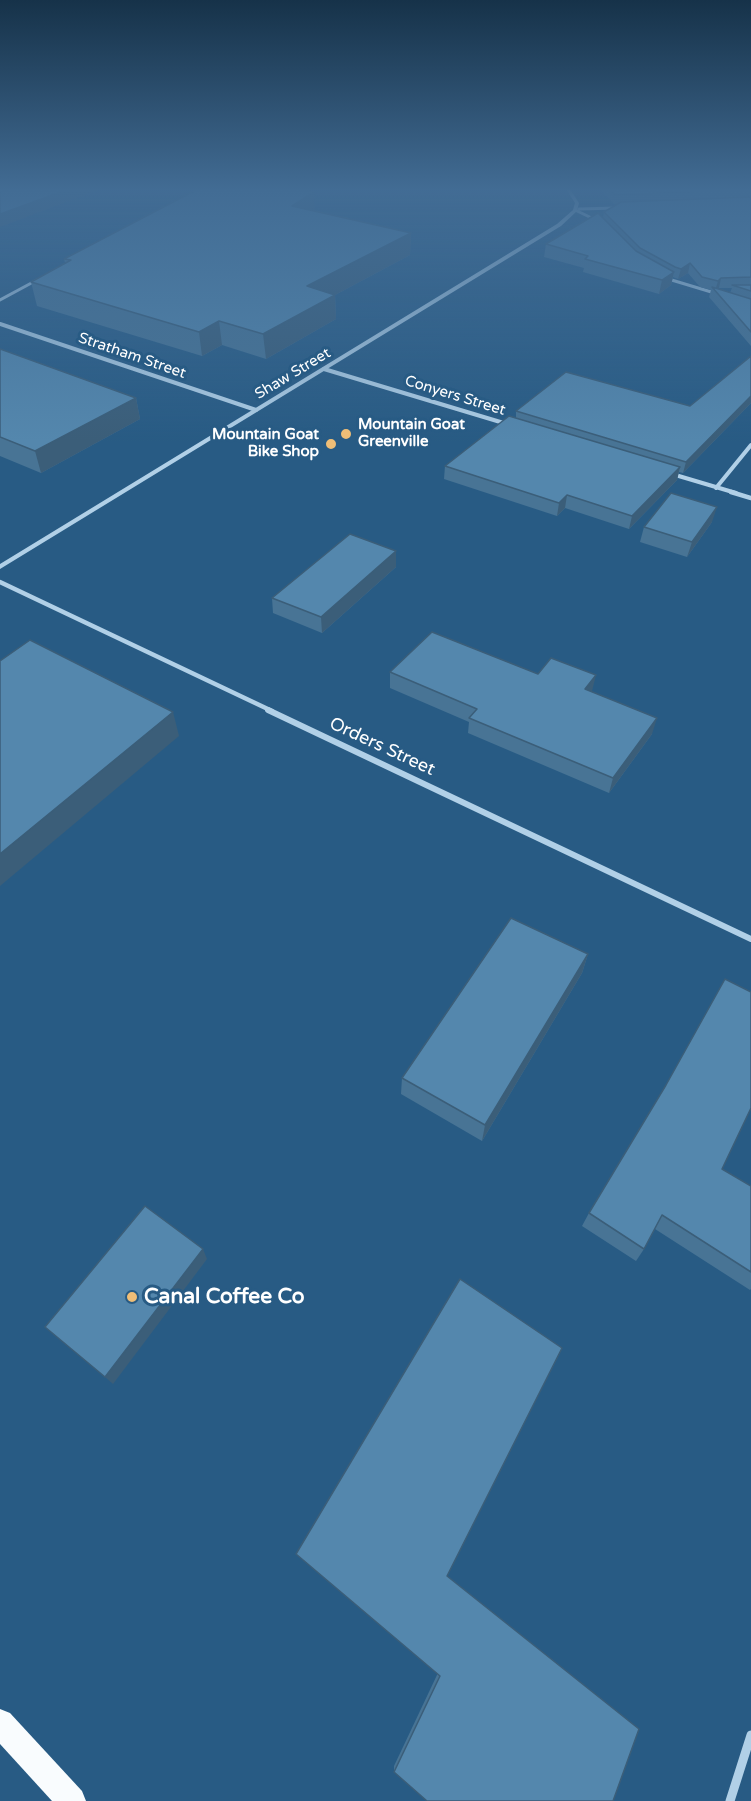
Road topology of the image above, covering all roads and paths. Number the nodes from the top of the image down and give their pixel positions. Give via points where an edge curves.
1 (481, 273) edge
2 (656, 273) edge
3 (42, 278) edge
4 (726, 294) edge
5 (0, 300) edge
6 (0, 324) edge
7 (324, 369) junction
8 (256, 410) junction
9 (514, 427) edge
10 (751, 445) edge
11 (671, 474) edge
12 (716, 488) junction
13 (751, 498) edge
14 (0, 567) edge
15 (0, 582) edge
16 (751, 939) edge
17 (0, 1723) edge
18 (751, 1735) edge
19 (72, 1801) edge
20 (730, 1801) edge

1 - 7 street, Shaw Street
2 - 4 street via 676,283
3 - 5 street
6 - 8 street, Stratham Street
7 - 8 street, Shaw Street
7 - 9 street, Conyers Street
8 - 14 street, Shaw Street
10 - 12 street
11 - 12 street
12 - 13 street
15 - 16 street, Orders Street
17 - 19 highway
18 - 20 street

